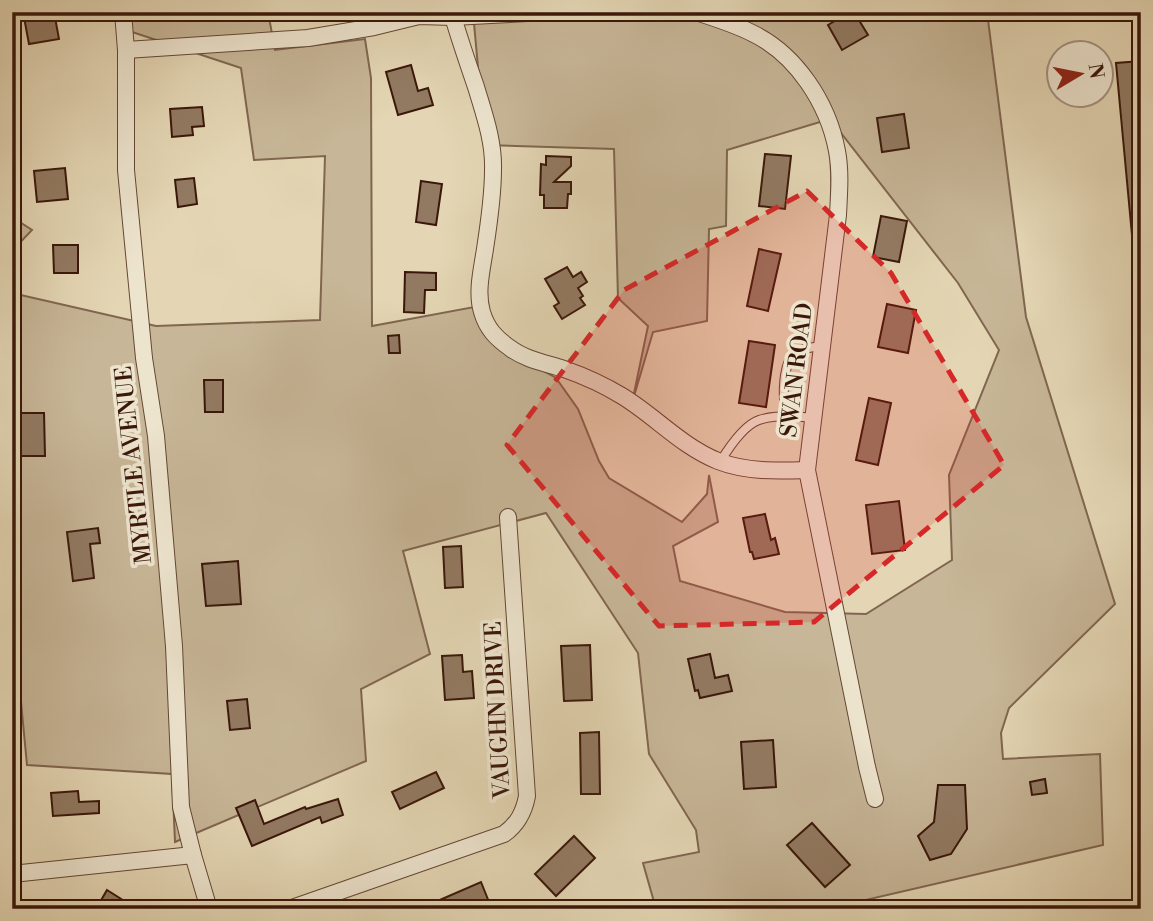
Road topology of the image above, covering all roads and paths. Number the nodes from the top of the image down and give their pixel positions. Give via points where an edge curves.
1 (122, 12) edge
2 (547, 12) edge
3 (696, 12) edge
4 (453, 17) junction
5 (126, 50) junction
6 (822, 346) junction
7 (793, 416) junction
8 (813, 418) junction
9 (720, 462) junction
10 (807, 470) junction
11 (508, 517) dead end
12 (875, 799) dead end
13 (192, 856) junction
14 (12, 874) edge
15 (209, 909) edge
16 (289, 909) edge

1 - 5 street, MYRTLE AVENUE
2 - 4 street
3 - 6 street, SWAN ROAD via 754,34 776,48 807,82 830,126 840,178
4 - 5 street via 419,16 308,38
4 - 9 street via 493,152 480,282 481,309 489,330 521,355 592,380 621,396 697,452
5 - 13 street, MYRTLE AVENUE via 126,170 156,436 174,646 181,807
6 - 7 lane via 802,349 792,356 787,368 783,398
6 - 8 street, SWAN ROAD
7 - 8 lane
7 - 9 lane via 756,421
8 - 10 street, SWAN ROAD
9 - 10 street via 766,471
10 - 12 street, SWAN ROAD
11 - 16 street, VAUGHN DRIVE via 527,796 518,820 504,834
13 - 14 street
13 - 15 street, MYRTLE AVENUE

